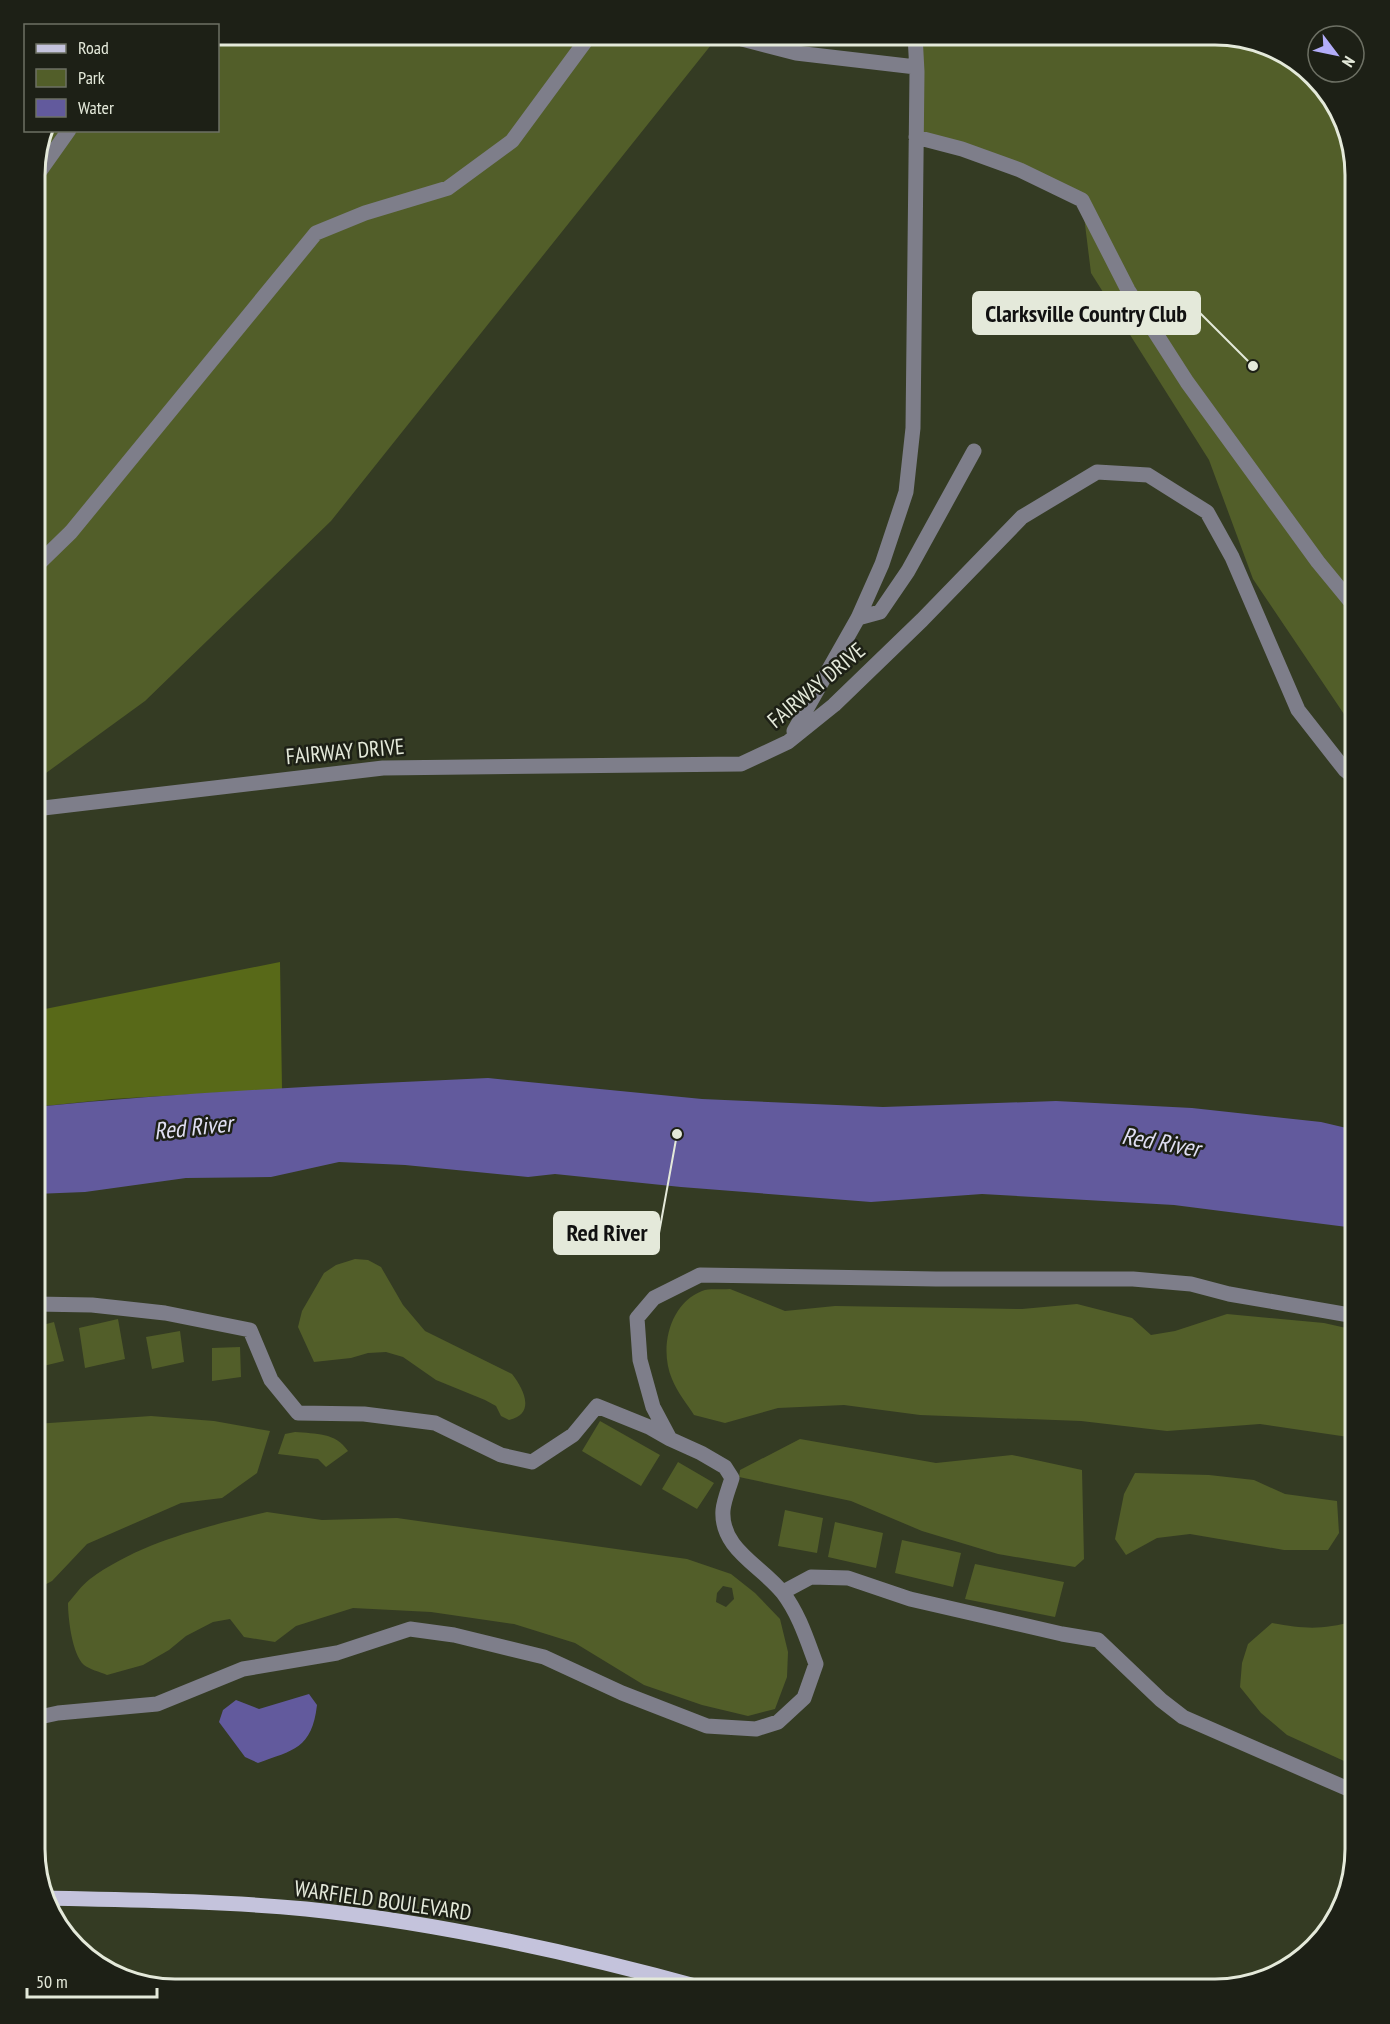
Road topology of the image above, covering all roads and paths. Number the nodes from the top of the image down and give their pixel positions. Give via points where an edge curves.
1 (583, 45) edge
2 (765, 45) edge
3 (914, 45) edge
4 (916, 67) junction
5 (68, 132) edge
6 (916, 137) junction
7 (45, 163) edge
8 (974, 451) dead end
9 (45, 557) edge
10 (1345, 594) edge
11 (858, 618) junction
12 (788, 742) junction
13 (1345, 770) edge
14 (45, 808) edge
15 (45, 1304) edge
16 (1345, 1314) edge
17 (670, 1439) junction
18 (783, 1592) junction
19 (45, 1716) edge
20 (1345, 1787) edge
21 (55, 1898) edge
22 (669, 1979) edge

1 - 9 street via 512,141 448,188 365,213 316,233 71,532
2 - 4 street via 796,53
3 - 4 street
4 - 6 street
5 - 7 street
6 - 10 street via 1020,170 1082,200 1128,290 1187,382
6 - 11 street via 913,428 906,492 882,564
8 - 11 street via 908,571 880,612
11 - 12 street
12 - 13 street, FAIRWAY DRIVE via 834,705 1022,517 1097,472 1148,475 1207,512 1232,557 1298,710
12 - 14 street, FAIRWAY DRIVE via 741,764 383,768
15 - 17 street via 165,1313 250,1330 271,1380 298,1413 364,1414 435,1423 501,1455 532,1462 573,1435 597,1406
16 - 17 street via 1191,1284 1133,1279 700,1275 654,1298 637,1318 640,1360 653,1407
17 - 18 street via 724,1467 732,1478 723,1510 726,1533 746,1559
18 - 19 street via 802,1626 816,1664 804,1698 778,1722 756,1728 707,1726 544,1657 454,1635 410,1629 337,1653 243,1669 157,1704
18 - 20 street via 811,1577 848,1578 910,1599 1098,1640 1184,1717
21 - 22 main road, WARFIELD BOULEVARD via 305,1909 414,1923

